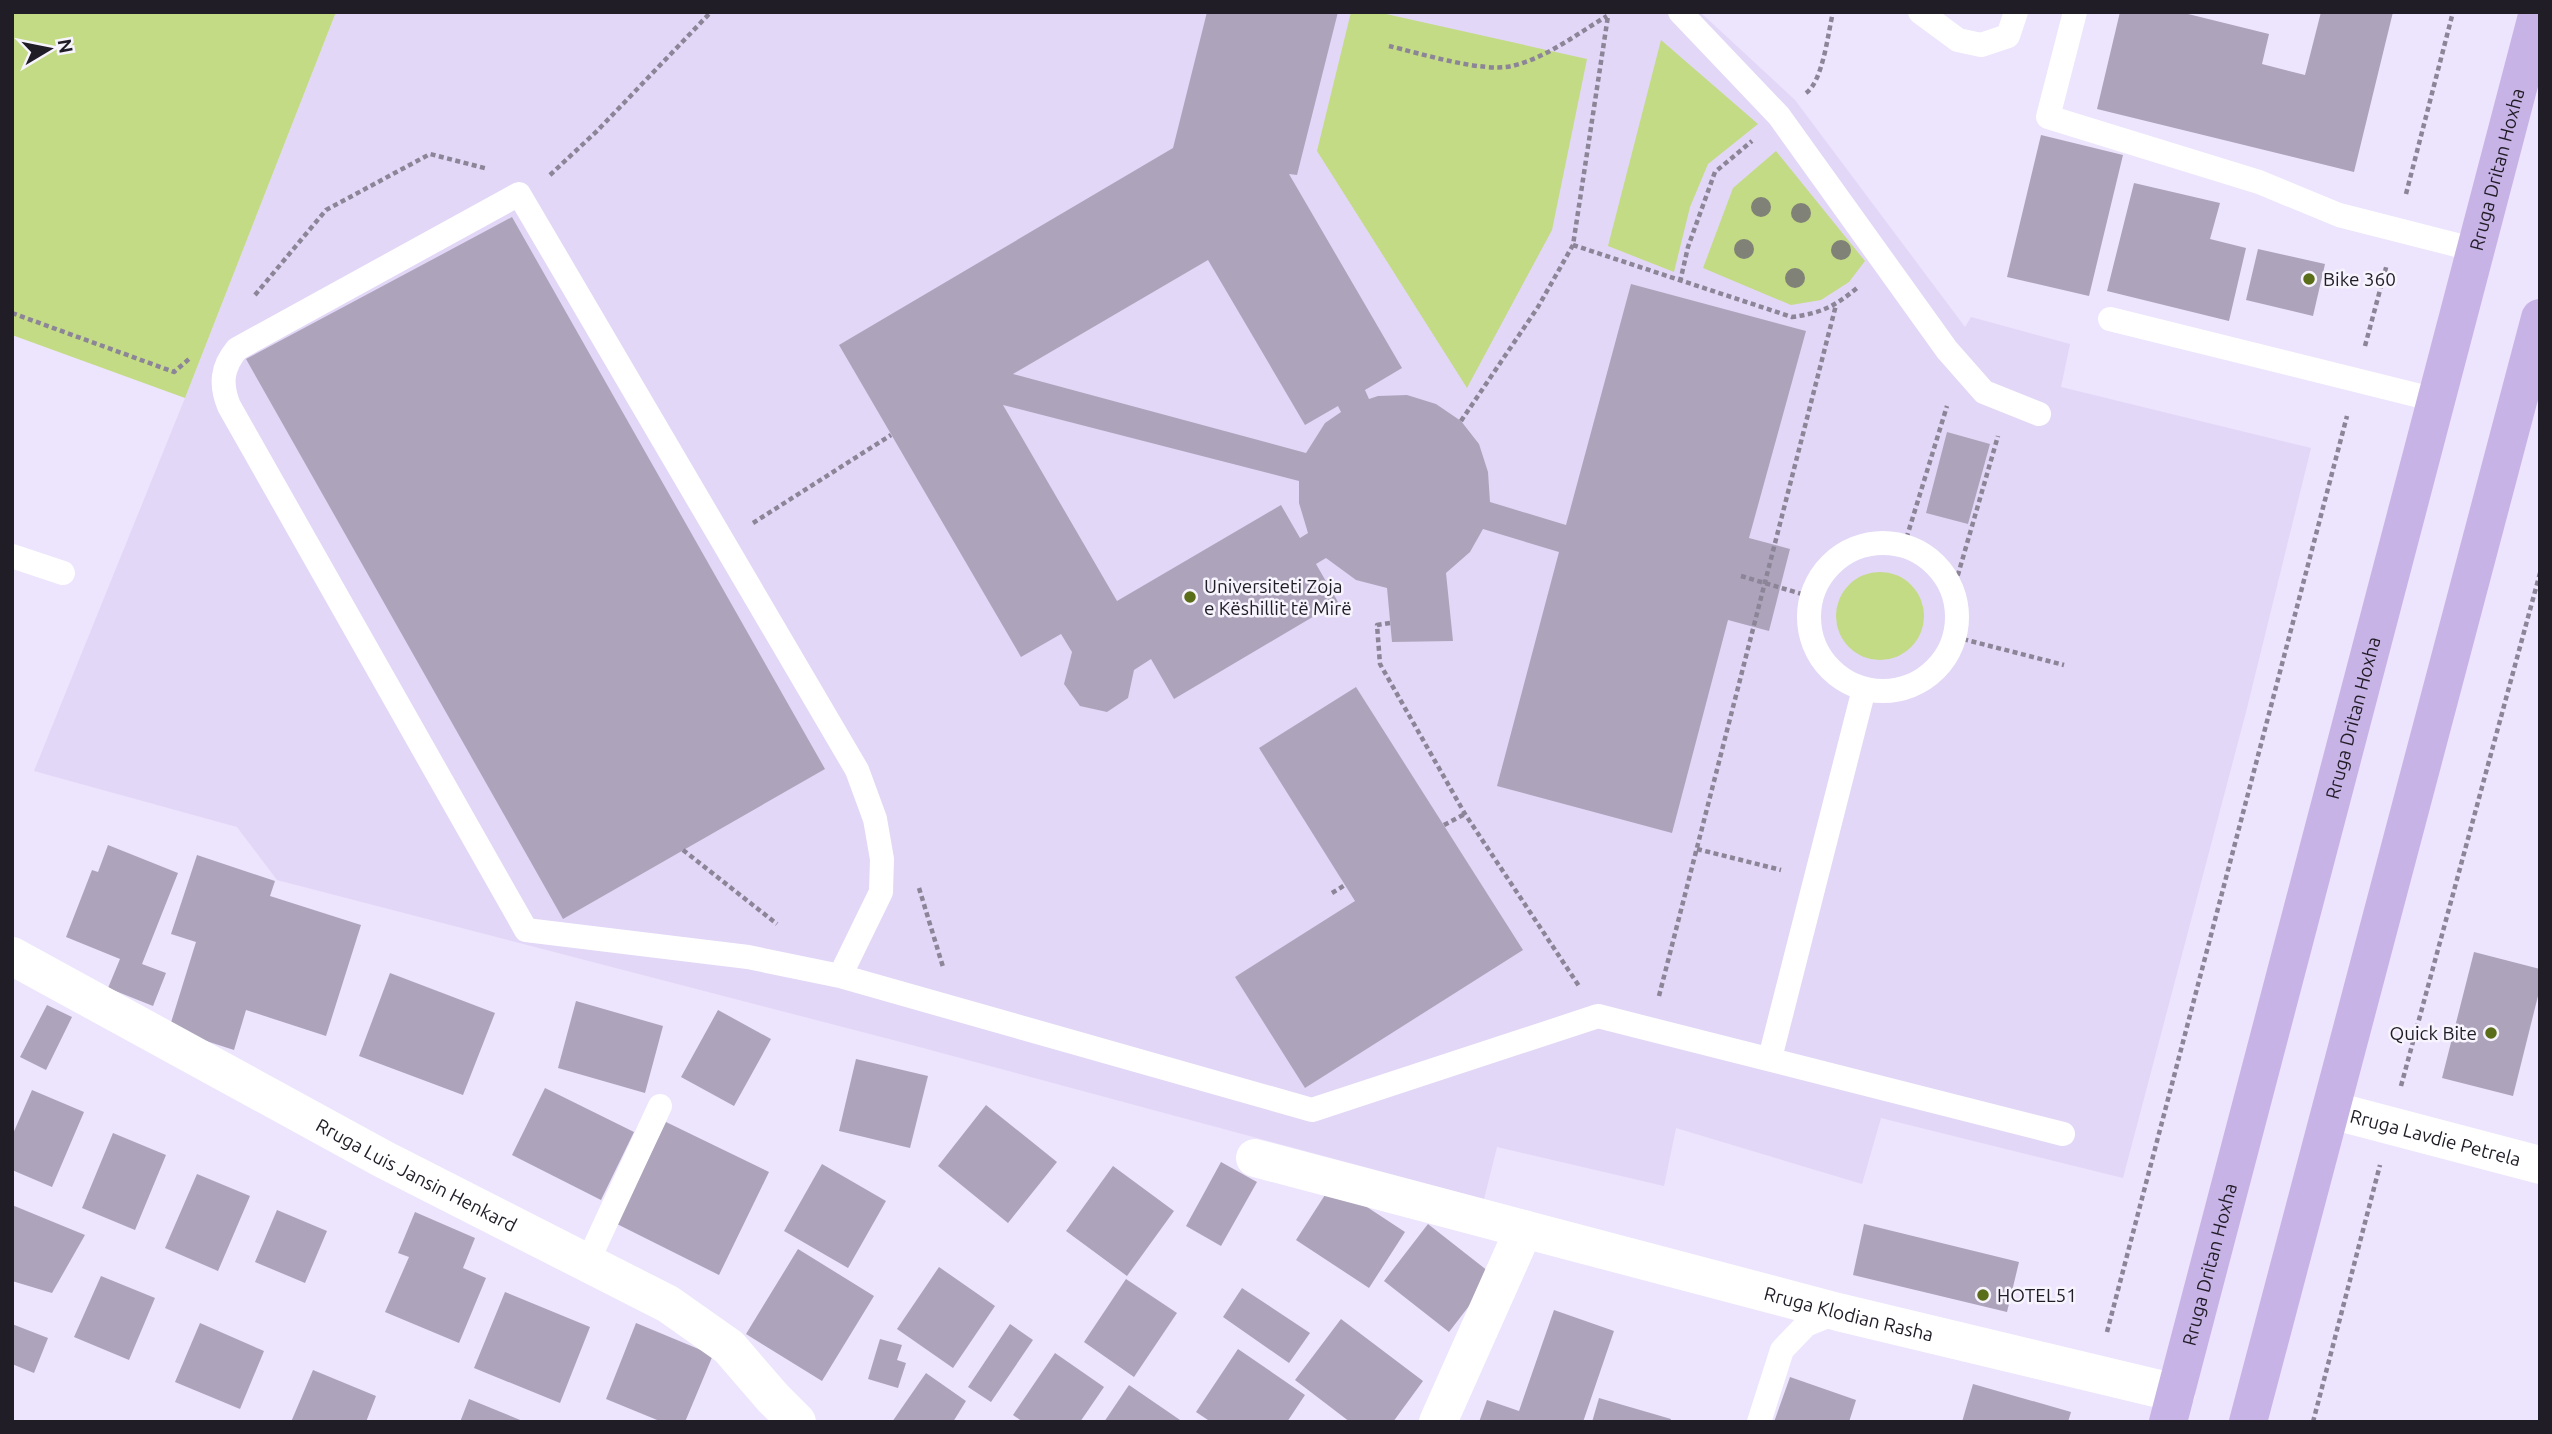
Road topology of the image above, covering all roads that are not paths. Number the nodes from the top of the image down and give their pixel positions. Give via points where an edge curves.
1 (1679, 12) edge
2 (1920, 12) edge
3 (2016, 12) edge
4 (2075, 12) edge
5 (2538, 12) edge
6 (2476, 250) junction
7 (2540, 317) edge
8 (2110, 319) dead end
9 (2436, 400) junction
10 (2528, 410) edge
11 (2039, 414) dead end
12 (12, 556) edge
13 (62, 573) dead end
14 (1864, 689) junction
15 (12, 956) edge
16 (840, 976) junction
17 (1770, 1058) junction
18 (660, 1107) dead end
19 (2330, 1110) junction
20 (2063, 1134) dead end
21 (1255, 1158) dead end
22 (2540, 1165) edge
23 (1524, 1228) junction
24 (587, 1263) junction
25 (1838, 1312) junction
26 (2172, 1407) edge
27 (797, 1422) edge
28 (1438, 1422) edge
29 (1759, 1422) edge
30 (2248, 1422) edge

1 - 11 lane via 1779,116 1984,392
2 - 3 lane via 1958,40 1981,45 2008,36
4 - 6 lane via 2048,117 2259,182 2339,215
5 - 6 main road, Rruga Dritan Hoxha
6 - 9 main road, Rruga Dritan Hoxha
7 - 10 main road
8 - 9 lane
9 - 26 main road, Rruga Dritan Hoxha
10 - 19 main road
12 - 13 lane
14 - 14 lane via 1825,663 1811,631 1812,597 1822,575 1838,558 1859,547 1881,543 1904,546 1926,555 1942,572 1953,592 1955,637 1945,659 1929,676 1909,687
14 - 17 lane
15 - 24 street, Rruga Luis Jansin Henkard via 383,1159
16 - 16 lane via 881,892 882,859 875,819 856,770 520,194 237,349 227,361 223,377 226,400 526,930 748,957
16 - 17 lane via 1312,1110 1598,1016
17 - 20 lane
18 - 24 lane
19 - 22 street, Rruga Lavdie Petrela
19 - 30 main road
21 - 23 street, Rruga Klodian Rasha
23 - 25 street, Rruga Klodian Rasha
23 - 28 street
24 - 27 street, Rruga Luis Jansin Henkard via 668,1304 729,1347
25 - 26 street, Rruga Klodian Rasha via 2095,1373
25 - 29 lane via 1806,1325 1782,1350

